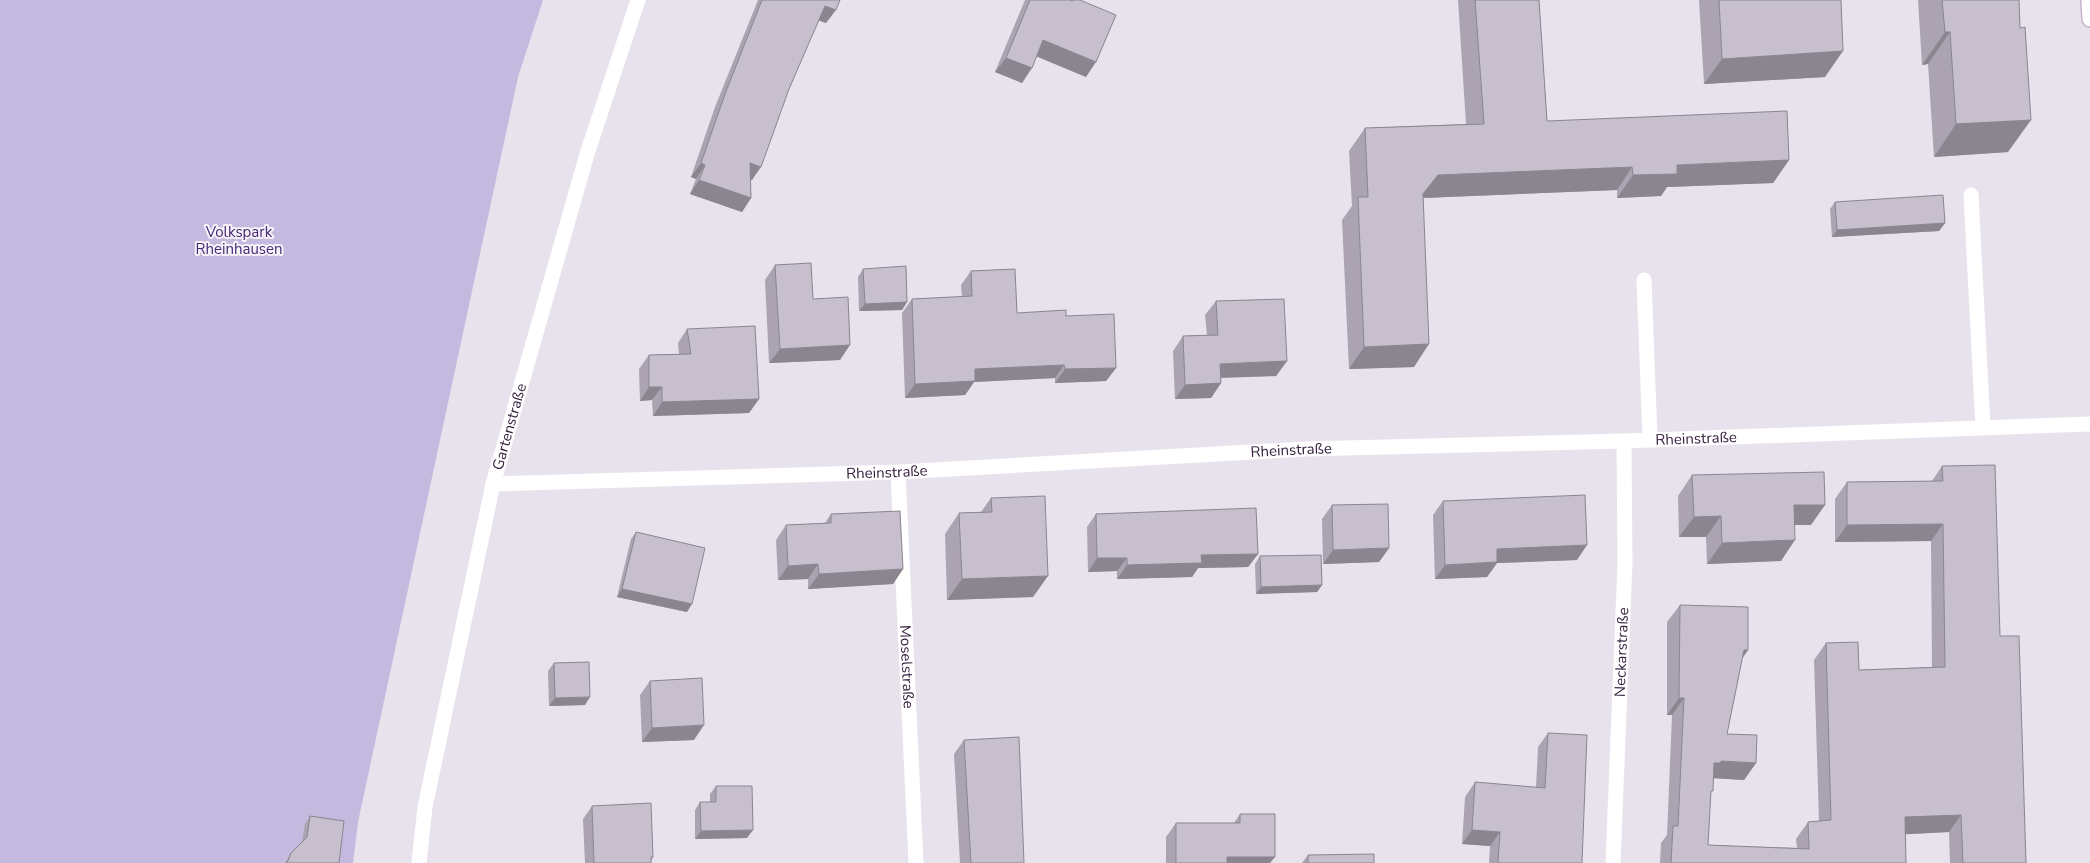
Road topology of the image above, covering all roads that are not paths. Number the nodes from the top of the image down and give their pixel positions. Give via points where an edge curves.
1 (638, 0) edge
2 (2089, 0) edge
3 (2090, 18) edge
4 (1971, 195) dead end
5 (1644, 280) dead end
6 (2090, 424) edge
7 (1983, 427) junction
8 (1650, 439) junction
9 (1624, 440) junction
10 (898, 472) junction
11 (493, 484) junction
12 (419, 863) edge
13 (916, 863) edge
14 (1613, 863) edge

1 - 11 street, Gartenstraße via 587,154
2 - 3 street
4 - 7 street
5 - 8 street
6 - 7 street, Rheinstraße
7 - 8 street, Rheinstraße
8 - 9 street, Rheinstraße
9 - 10 street, Rheinstraße via 1305,449
9 - 14 street, Neckarstraße via 1625,563
10 - 11 street, Rheinstraße
10 - 13 street, Moselstraße
11 - 12 street, Gartenstraße via 425,807

